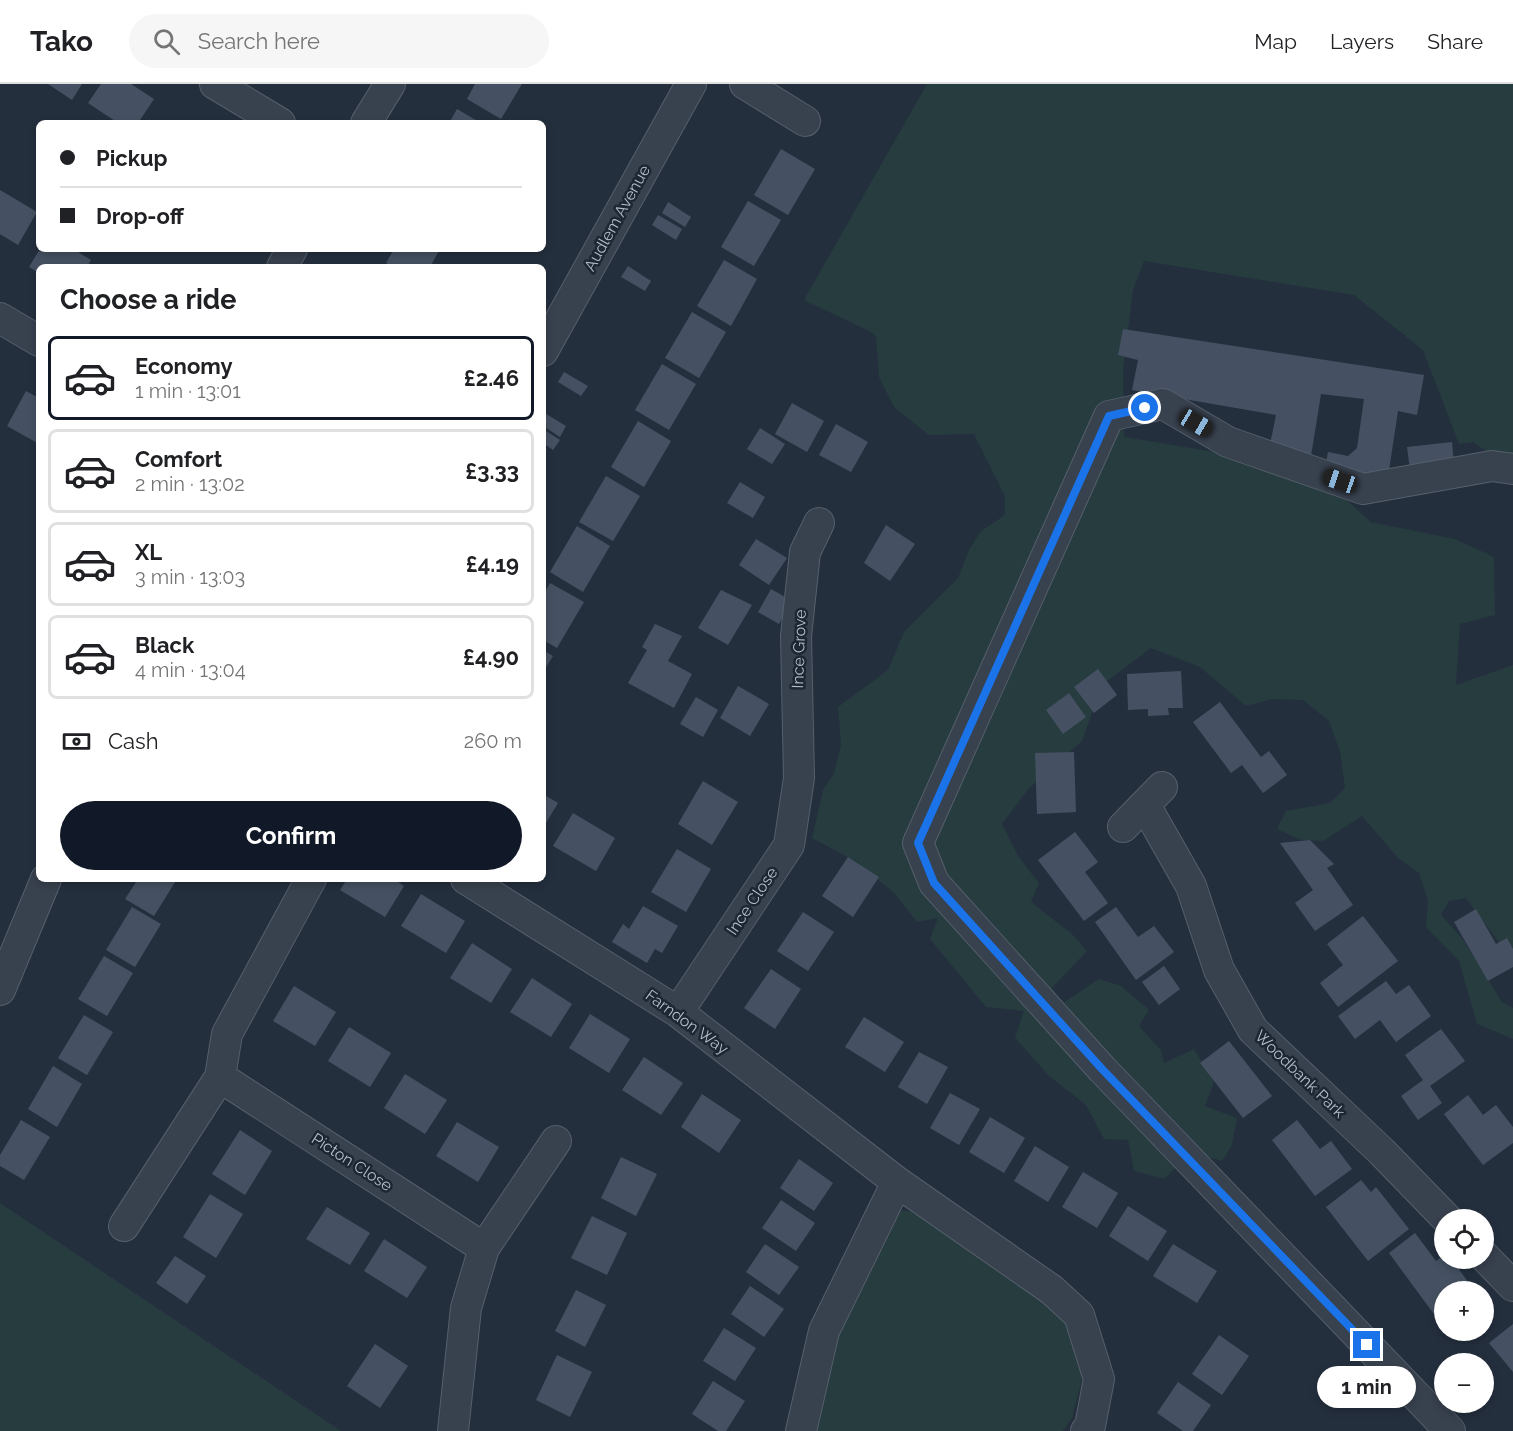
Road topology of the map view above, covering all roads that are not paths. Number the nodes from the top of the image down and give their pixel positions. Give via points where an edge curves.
1 (215, 84) edge
2 (390, 84) edge
3 (691, 84) edge
4 (746, 84) edge
5 (275, 120) edge
6 (368, 120) edge
7 (805, 121) dead end
8 (0, 318) edge
9 (36, 338) edge
10 (546, 346) edge
11 (1513, 469) edge
12 (819, 523) dead end
13 (799, 778) joint
14 (1123, 827) dead end
15 (45, 882) edge
16 (309, 882) edge
17 (471, 882) edge
18 (0, 990) edge
19 (678, 1012) junction
20 (220, 1077) junction
21 (556, 1141) dead end
22 (897, 1182) junction
23 (1437, 1209) edge
24 (124, 1226) dead end
25 (484, 1248) junction
26 (1494, 1266) edge
27 (1513, 1286) edge
28 (453, 1431) edge
29 (801, 1431) edge
30 (1086, 1431) edge
31 (1450, 1431) edge

1 - 5 street
2 - 6 street
3 - 10 street, Audlem Avenue
4 - 7 street
8 - 9 street
11 - 31 street via 1492,466 1363,489 1228,442 1163,404 1109,416 918,843 934,883 1070,1034
12 - 13 street, Ince Grove via 805,552 796,636
13 - 19 street, Ince Close via 789,845
14 - 23 street, Woodbank Park via 1154,796 1220,970 1253,1030
15 - 18 street
16 - 20 street via 227,1034
17 - 19 street, Farndon Way
19 - 22 street, Farndon Way
20 - 24 street
20 - 25 street, Picton Close
21 - 25 street
22 - 29 street via 824,1331
22 - 30 street, Farndon Way via 1052,1290 1079,1314 1099,1379
25 - 28 street via 466,1308
26 - 27 street

